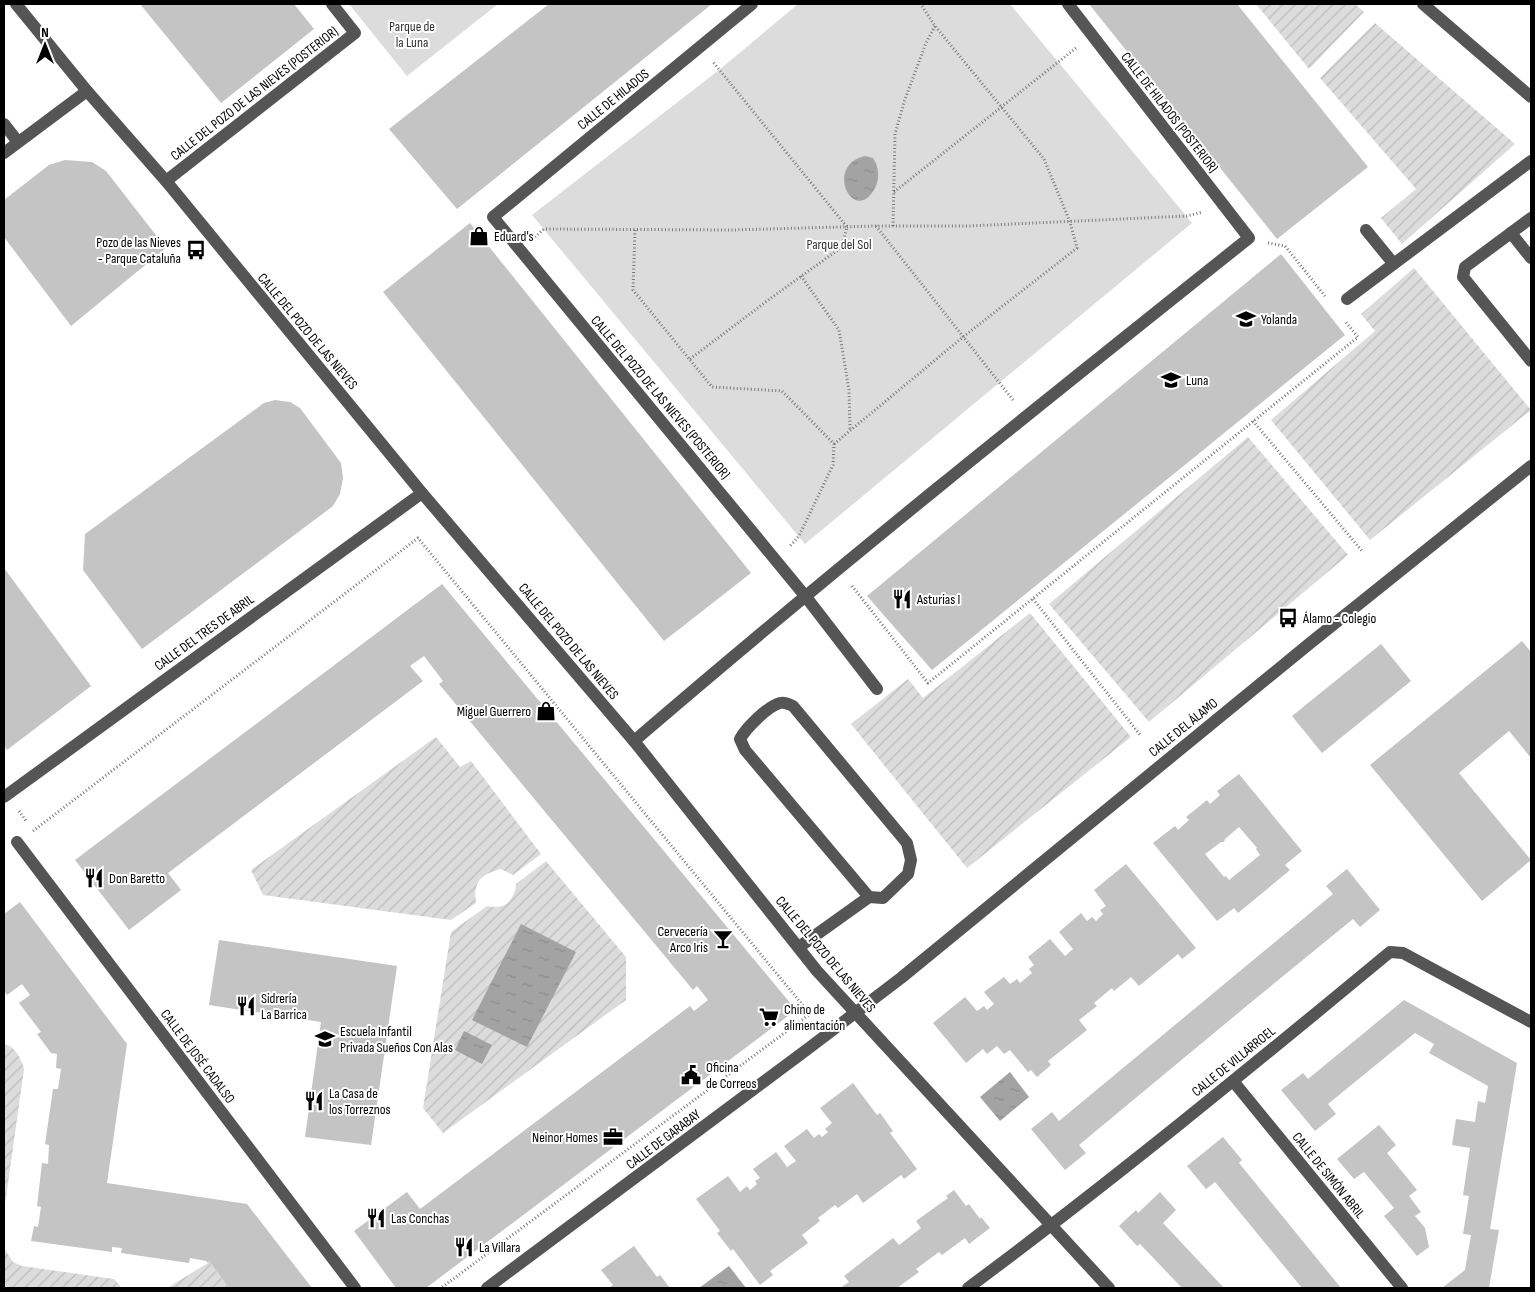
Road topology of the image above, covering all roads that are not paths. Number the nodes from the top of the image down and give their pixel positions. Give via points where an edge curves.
1 (16, 4) edge
2 (332, 4) edge
3 (752, 4) edge
4 (1068, 4) edge
5 (1423, 4) edge
6 (87, 91) junction
7 (1531, 97) edge
8 (4, 124) edge
9 (18, 142) junction
10 (4, 153) edge
11 (1531, 161) edge
12 (166, 181) junction
13 (492, 217) joint
14 (1531, 218) edge
15 (1366, 230) dead end
16 (1511, 232) junction
17 (1531, 258) edge
18 (1393, 263) junction
19 (1347, 299) dead end
20 (1531, 361) edge
21 (1531, 466) edge
22 (422, 493) junction
23 (806, 597) junction
24 (877, 689) dead end
25 (634, 741) junction
26 (4, 797) edge
27 (17, 842) road end
28 (869, 897) junction
29 (799, 948) junction
30 (856, 1012) junction
31 (1531, 1022) edge
32 (1233, 1082) junction
33 (1051, 1226) junction
34 (355, 1288) edge
35 (487, 1288) edge
36 (968, 1288) edge
37 (1110, 1288) edge
38 (1402, 1288) edge

1 - 6 street, CALLE DEL POZO DE LAS NIEVES
2 - 12 street, CALLE DEL POZO DE LAS NIEVES (POSTERIOR) via 355,33
3 - 13 street, CALLE DE HILADOS
4 - 23 street, CALLE DE HILADOS (POSTERIOR) via 1249,238
5 - 7 street
6 - 9 street
6 - 12 street, CALLE DEL POZO DE LAS NIEVES
8 - 9 street
9 - 10 street
11 - 18 street
12 - 22 street, CALLE DEL POZO DE LAS NIEVES
13 - 23 street, CALLE DEL POZO DE LAS NIEVES (POSTERIOR)
14 - 16 street
15 - 18 street
16 - 17 street
16 - 20 street via 1465,266 1462,277
18 - 19 street
21 - 30 street, CALLE DEL ÁLAMO
22 - 25 street, CALLE DEL POZO DE LAS NIEVES
22 - 26 street, CALLE DEL TRES DE ABRIL
23 - 24 street, CALLE DEL POZO DE LAS NIEVES (POSTERIOR)
23 - 25 street
25 - 29 street, CALLE DEL POZO DE LAS NIEVES
27 - 34 street, CALLE DE JOSÉ CADALSO
28 - 28 street via 883,898 908,874 911,860 907,843 792,706 782,703 771,708 740,739
28 - 29 street
29 - 30 street, CALLE DEL POZO DE LAS NIEVES
30 - 33 street, CALLE DEL POZO DE LAS NIEVES
30 - 35 street, CALLE DE GARABAY
31 - 32 street, CALLE DE VILLARROEL via 1403,953 1390,952
32 - 33 street, CALLE DE VILLARROEL
32 - 38 street, CALLE DE SIMÓN ABRIL
33 - 36 street, CALLE DE VILLARROEL
33 - 37 street, CALLE DEL POZO DE LAS NIEVES

